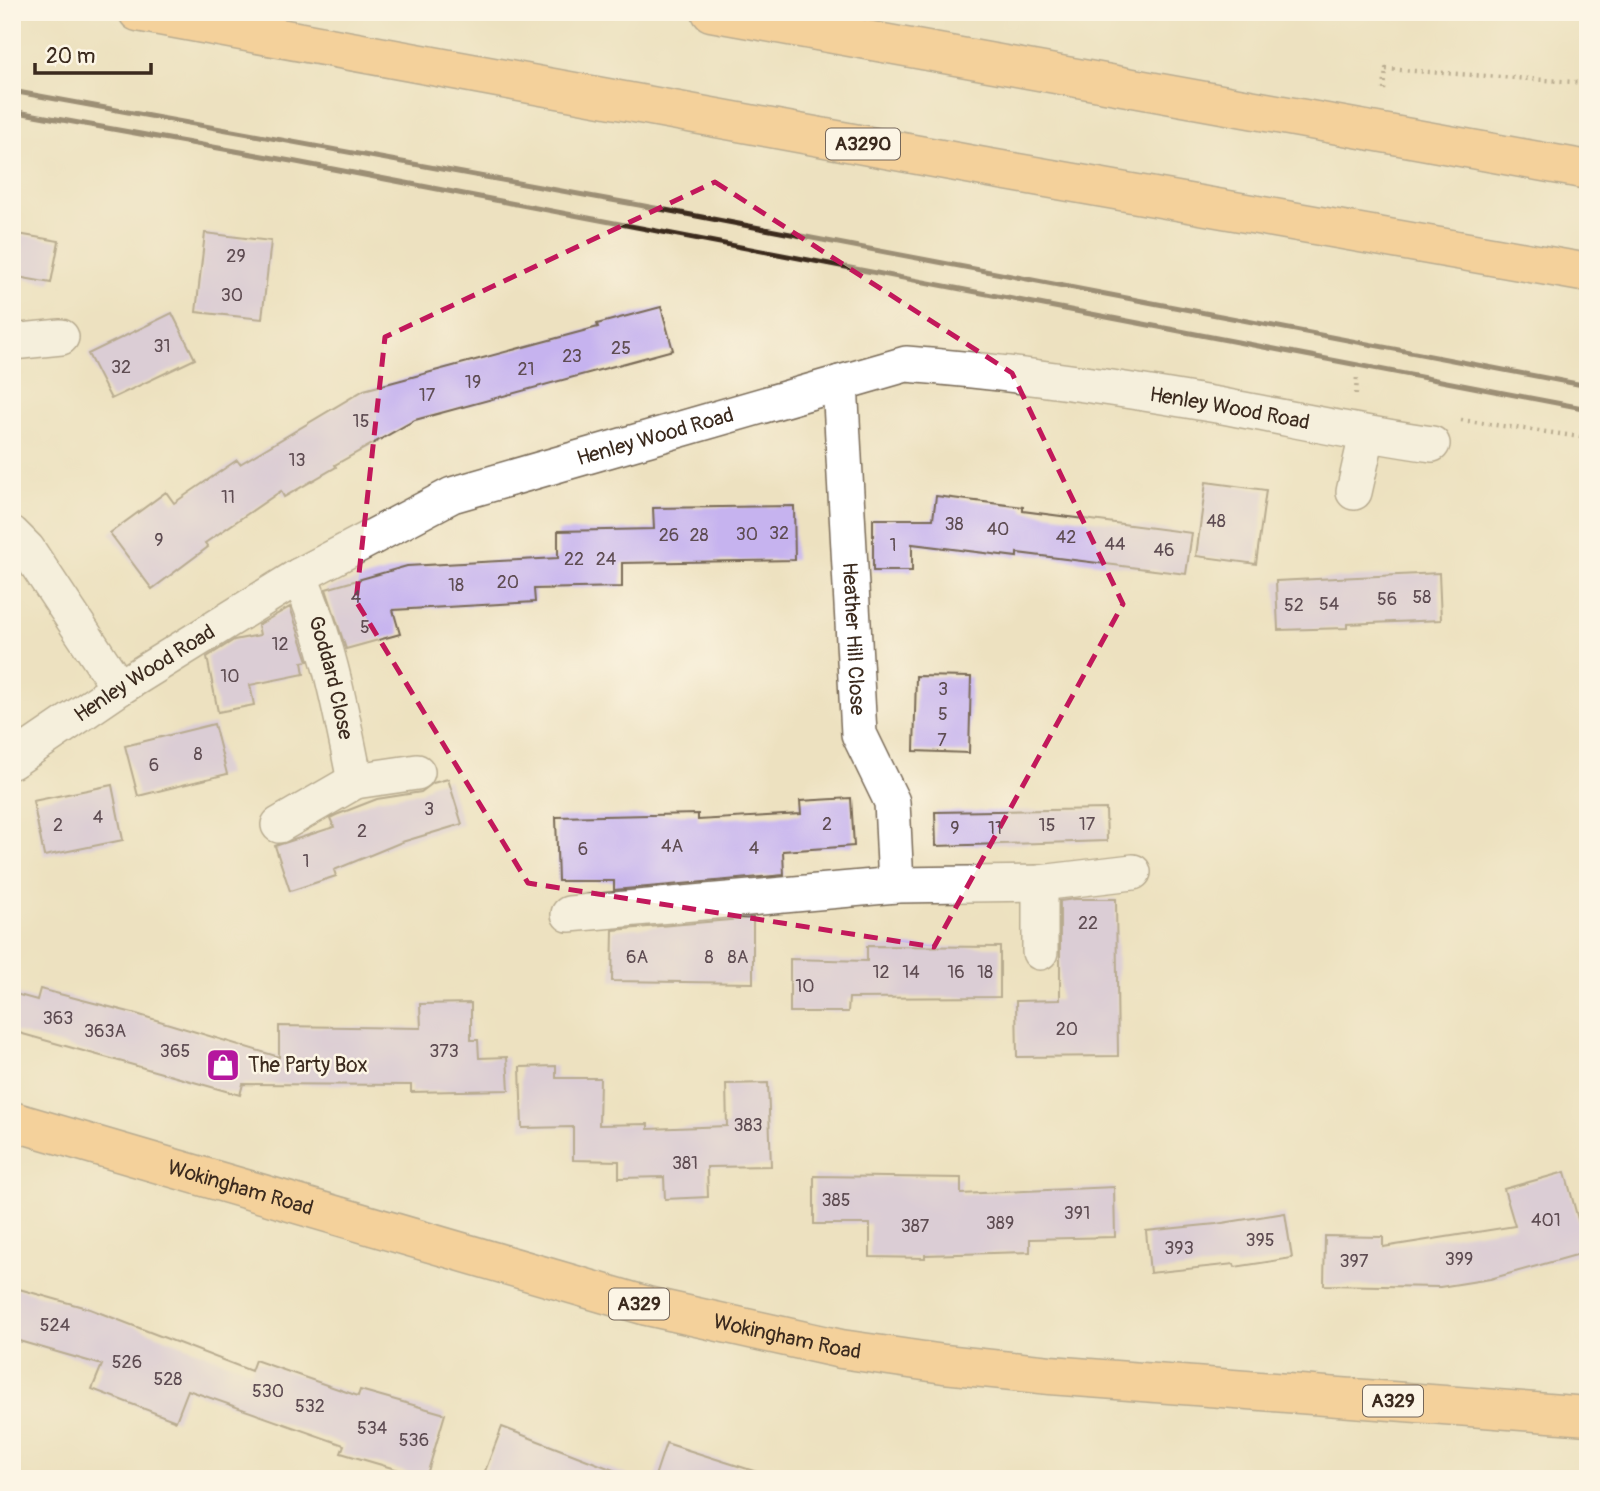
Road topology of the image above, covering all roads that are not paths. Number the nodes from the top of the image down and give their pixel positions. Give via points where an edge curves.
1 (138, 12) edge
2 (710, 12) edge
3 (1588, 170) edge
4 (1588, 273) edge
5 (61, 337) dead end
6 (12, 342) edge
7 (840, 383) junction
8 (1442, 432) road end
9 (1367, 435) junction
10 (1354, 492) dead end
11 (12, 534) edge
12 (299, 576) junction
13 (118, 688) junction
14 (12, 761) edge
15 (417, 772) dead end
16 (355, 781) junction
17 (279, 825) dead end
18 (1133, 872) dead end
19 (1040, 883) junction
20 (896, 884) junction
21 (569, 914) dead end
22 (1040, 952) dead end
23 (12, 1121) edge
24 (1588, 1416) edge

1 - 4 main road, A3290
2 - 3 main road
5 - 6 street
7 - 9 street, Henley Wood Road via 906,364 983,370 1215,405
7 - 12 street, Henley Wood Road via 452,495
7 - 20 street, Heather Hill Close via 859,734 892,802
8 - 9 street, Henley Wood Road
9 - 10 street
11 - 13 street via 27,549
12 - 13 street, Henley Wood Road
12 - 16 street, Goddard Close via 337,692
13 - 14 street, Henley Wood Road
15 - 16 street
16 - 17 street
18 - 19 street
19 - 20 street
19 - 22 street
20 - 21 street
23 - 24 main road, Wokingham Road / A329 via 647,1306 841,1349 1050,1375

